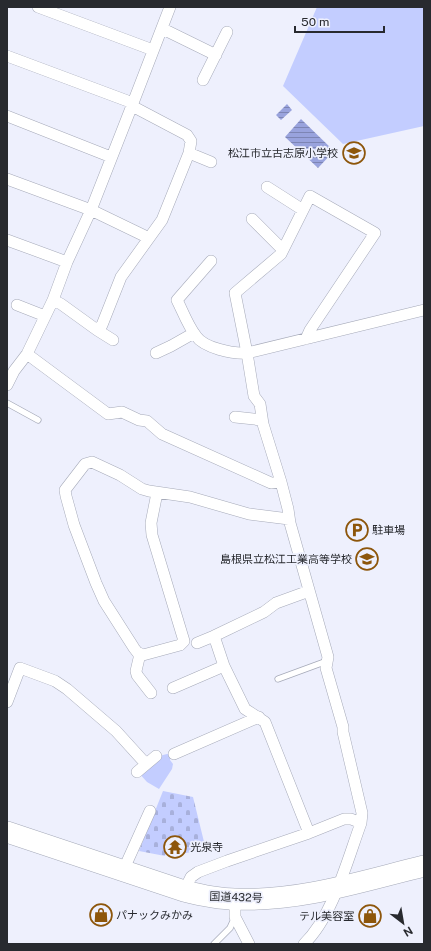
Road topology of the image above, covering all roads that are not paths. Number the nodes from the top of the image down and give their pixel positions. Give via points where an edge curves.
1 (38, 7) edge
2 (170, 7) edge
3 (162, 28) junction
4 (227, 32) dead end
5 (154, 50) junction
6 (216, 55) junction
7 (7, 56) edge
8 (203, 80) dead end
9 (133, 105) junction
10 (7, 116) edge
11 (189, 153) junction
12 (111, 157) junction
13 (211, 162) dead end
14 (7, 179) edge
15 (267, 187) dead end
16 (90, 210) junction
17 (303, 210) junction
18 (252, 219) dead end
19 (149, 238) junction
20 (7, 240) edge
21 (283, 250) junction
22 (211, 261) dead end
23 (67, 262) junction
24 (53, 300) junction
25 (17, 305) dead end
26 (424, 310) edge
27 (46, 316) junction
28 (97, 330) junction
29 (194, 333) junction
30 (306, 339) junction
31 (113, 340) dead end
32 (156, 353) dead end
33 (27, 354) junction
34 (247, 354) junction
35 (7, 385) edge
36 (7, 403) edge
37 (235, 417) dead end
38 (38, 420) dead end
39 (262, 420) junction
40 (281, 482) junction
41 (157, 492) junction
42 (289, 519) junction
43 (308, 591) junction
44 (214, 636) junction
45 (197, 643) dead end
46 (140, 654) junction
47 (327, 661) junction
48 (224, 666) junction
49 (278, 679) dead end
50 (173, 688) dead end
51 (151, 693) dead end
52 (7, 702) edge
53 (259, 717) junction
54 (174, 754) dead end
55 (156, 756) dead end
56 (146, 764) junction
57 (137, 772) dead end
58 (150, 811) dead end
59 (361, 823) junction
60 (7, 832) edge
61 (309, 833) junction
62 (424, 866) edge
63 (123, 871) junction
64 (338, 887) junction
65 (184, 891) junction
66 (235, 908) junction
67 (214, 944) edge
68 (249, 944) edge
69 (304, 944) edge

1 - 5 street
2 - 3 street
3 - 5 street
3 - 6 street
4 - 6 street
5 - 9 street
6 - 8 street
7 - 9 street
9 - 11 street via 189,137 192,143
9 - 12 street
10 - 12 street
11 - 13 street
11 - 19 street via 162,220
12 - 16 street
14 - 16 street
15 - 17 street
16 - 19 street
16 - 23 street
17 - 21 street
17 - 30 street via 310,196 375,233
18 - 21 street
19 - 28 street via 121,278 102,324
20 - 23 street
21 - 34 street via 235,293
22 - 29 street via 177,300
23 - 24 street
24 - 27 street
24 - 28 street
25 - 27 street
26 - 30 street
27 - 33 street
28 - 31 street
29 - 32 street
29 - 34 street via 210,346
30 - 34 street
33 - 35 street
33 - 40 street via 108,414 122,412 147,421 162,434 184,445 271,483
34 - 39 street via 254,396 260,404
36 - 38 lane
37 - 39 street
39 - 40 street
40 - 42 street
41 - 42 street via 190,497 249,514
41 - 46 street via 151,523 152,535 184,641 180,645
41 - 46 street via 142,489 120,475 90,462 83,466 65,490 74,525 104,601
42 - 43 street
43 - 44 street via 276,603 264,612
43 - 47 street via 328,657
44 - 45 street
44 - 48 street
46 - 51 street via 136,672
47 - 49 lane
47 - 59 street via 326,668 343,727 362,813
48 - 50 street
48 - 53 street via 245,709
52 - 56 street via 20,668 55,680 116,731
53 - 54 street
53 - 61 street via 265,722
55 - 56 street
56 - 57 street
58 - 63 street
59 - 61 street via 344,819
59 - 64 street
60 - 63 highway, 国道432号
61 - 65 street via 198,872 191,877
62 - 64 highway, 国道432号
63 - 65 highway, 国道432号
64 - 66 highway, 国道432号 via 274,898
64 - 69 street via 317,929
65 - 66 highway, 国道432号
66 - 67 lane via 230,928
66 - 68 street

